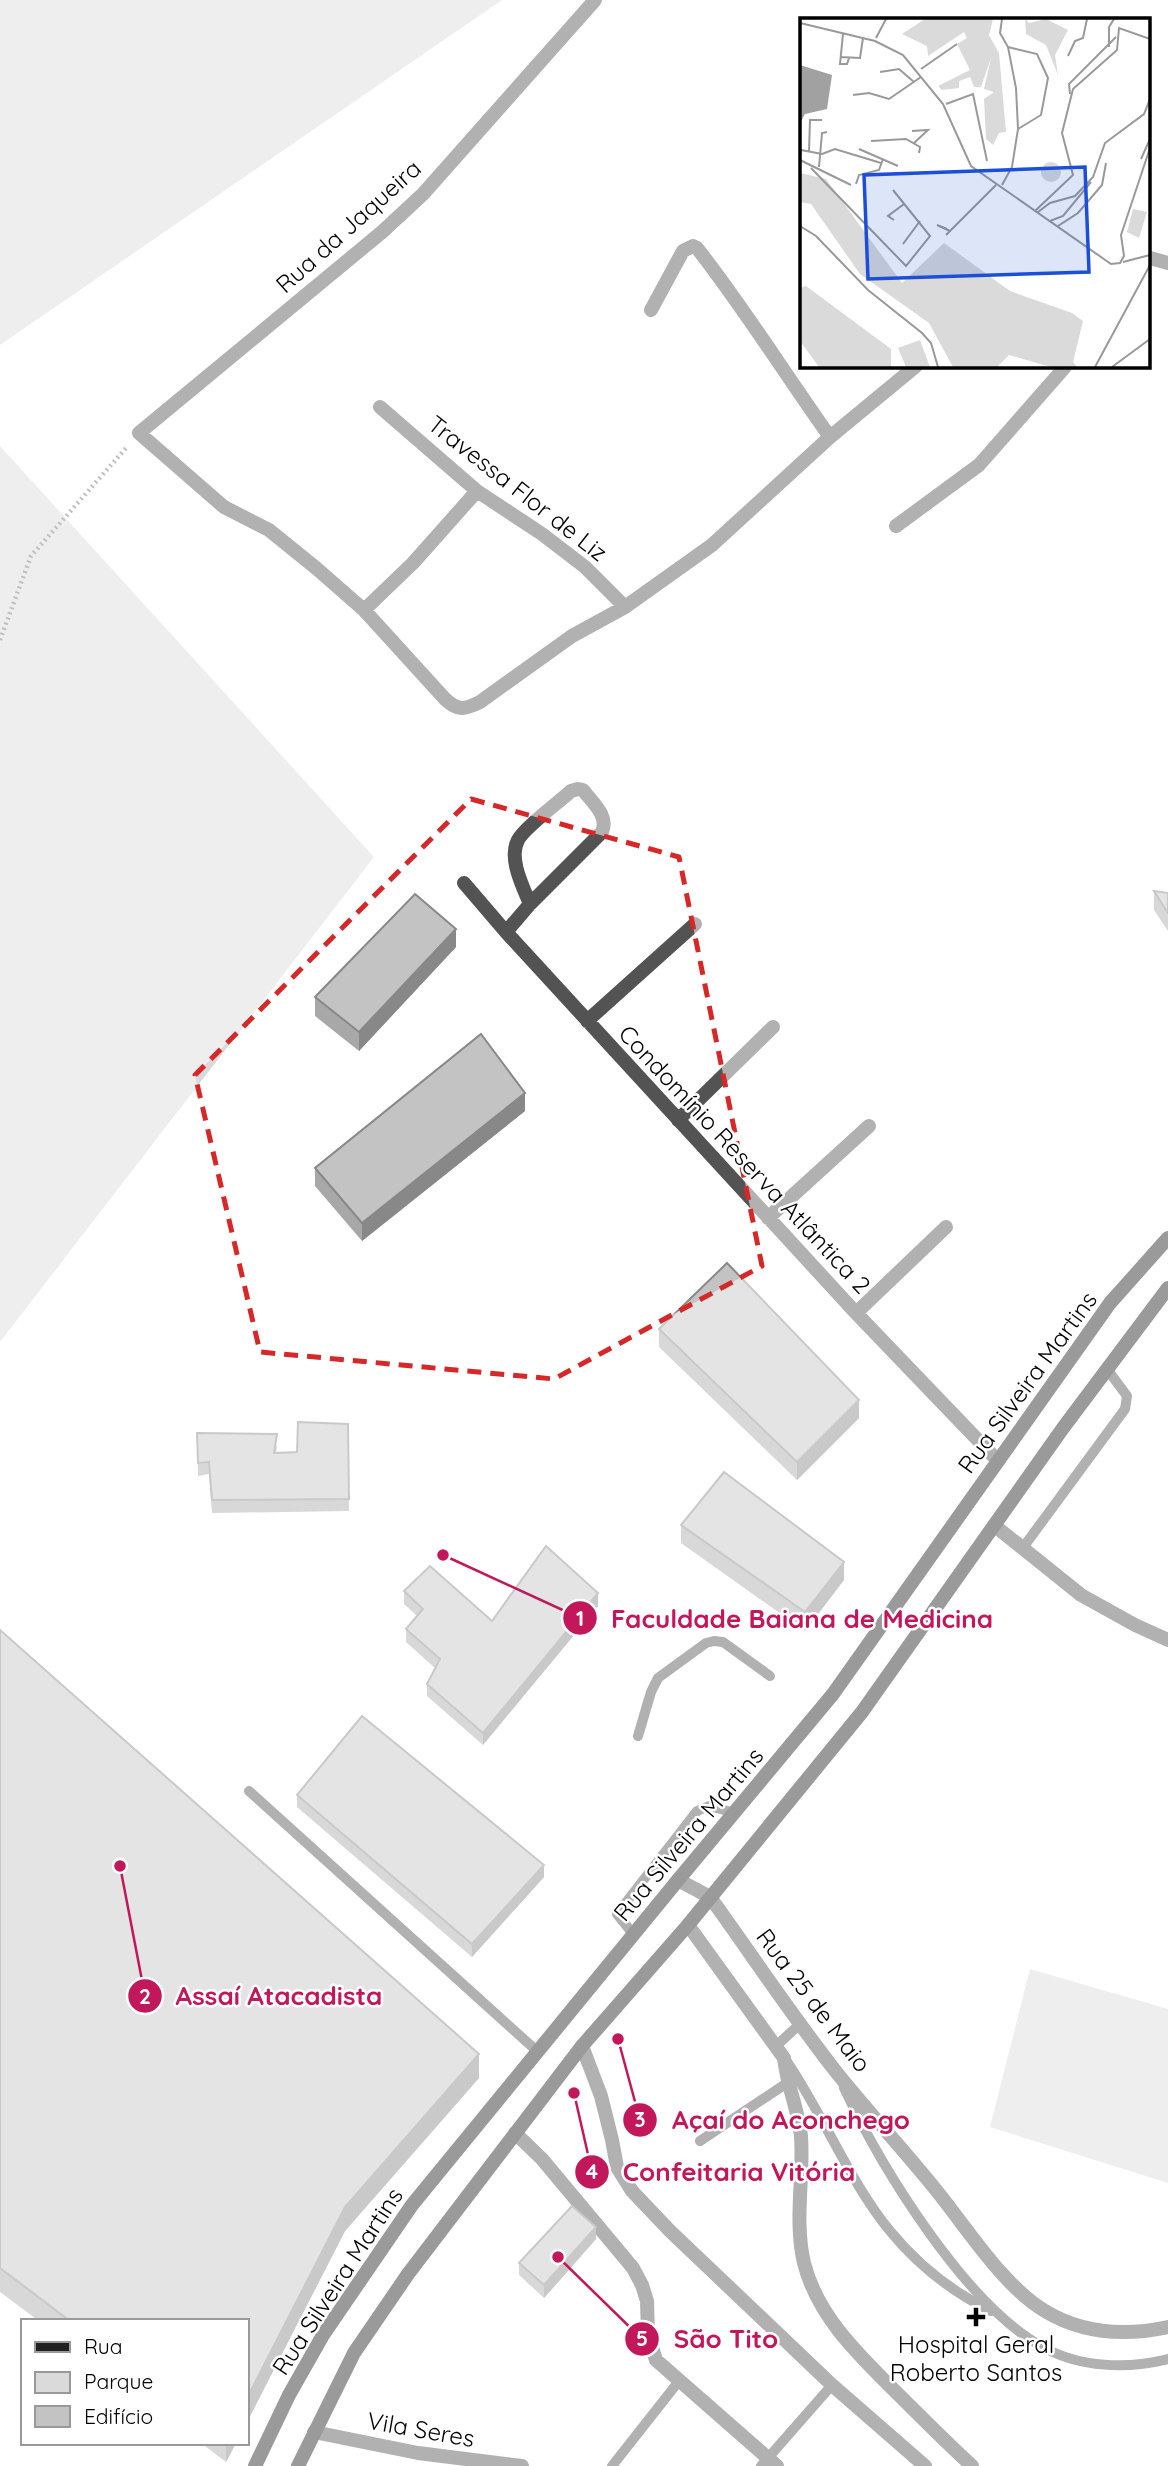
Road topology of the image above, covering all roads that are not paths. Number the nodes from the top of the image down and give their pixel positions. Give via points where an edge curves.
1 (595, 0) edge
2 (1150, 258) edge
3 (1168, 263) edge
4 (651, 310) dead end
5 (914, 368) edge
6 (1064, 368) edge
7 (380, 407) dead end
8 (830, 437) junction
9 (477, 491) junction
10 (896, 526) dead end
11 (625, 607) junction
12 (364, 610) junction
13 (464, 883) dead end
14 (530, 904) junction
15 (695, 924) dead end
16 (506, 932) junction
17 (587, 1021) junction
18 (773, 1027) dead end
19 (678, 1120) junction
20 (869, 1125) dead end
21 (768, 1218) junction
22 (946, 1227) dead end
23 (1168, 1238) edge
24 (1168, 1288) edge
25 (856, 1313) junction
26 (1107, 1369) junction
27 (998, 1461) junction
28 (995, 1526) junction
29 (1022, 1549) junction
30 (1168, 1640) edge
31 (770, 1676) dead end
32 (638, 1735) dead end
33 (249, 1791) dead end
34 (736, 1813) junction
35 (678, 1880) junction
36 (710, 1897) junction
37 (688, 1925) junction
38 (634, 1935) junction
39 (801, 2023) junction
40 (582, 2046) junction
41 (538, 2052) junction
42 (780, 2052) junction
43 (837, 2073) junction
44 (787, 2082) junction
45 (515, 2133) junction
46 (700, 2141) dead end
47 (997, 2314) junction
48 (1168, 2327) edge
49 (1168, 2359) edge
50 (678, 2381) junction
51 (832, 2385) junction
52 (314, 2432) junction
53 (769, 2463) edge
54 (255, 2466) edge
55 (298, 2466) edge
56 (522, 2466) edge
57 (612, 2466) edge
58 (925, 2466) edge
59 (972, 2466) edge

1 - 12 street, Rua da Jaqueira via 423,194 139,433 224,507 269,530
2 - 3 street
4 - 8 street via 684,250 696,248
5 - 8 street
6 - 10 street via 979,465
7 - 9 street, Travessa Flor de Liz
8 - 11 street via 712,545
9 - 11 street, Travessa Flor de Liz via 575,559
9 - 12 street
11 - 12 street via 572,636 464,709 455,709
13 - 16 street, Condomínio Reserva Atlântica 2
14 - 14 street via 606,825 583,790 571,791 517,840 515,855
14 - 16 street
15 - 17 street
16 - 17 street, Condomínio Reserva Atlântica 2
17 - 19 street, Condomínio Reserva Atlântica 2
18 - 19 street
19 - 21 street, Condomínio Reserva Atlântica 2
20 - 21 street
21 - 25 street, Condomínio Reserva Atlântica 2
22 - 25 street
23 - 27 main road, Rua Silveira Martins via 1110,1303
24 - 26 main road
25 - 27 street, Condomínio Reserva Atlântica 2
26 - 28 main road
26 - 29 lane via 1127,1396 1125,1409
27 - 34 main road, Rua Silveira Martins via 833,1694
28 - 29 street
28 - 36 main road via 862,1713
29 - 30 street via 1081,1595
31 - 32 lane via 723,1643 706,1643 658,1678
33 - 41 lane
34 - 35 main road, Rua Silveira Martins
34 - 38 lane via 709,1806 697,1811 617,1914
35 - 36 street, Rua 25 de Maio
35 - 38 main road, Rua Silveira Martins
36 - 37 main road
36 - 39 street, Rua 25 de Maio
37 - 40 main road
37 - 42 street
38 - 41 main road, Rua Silveira Martins
39 - 42 lane
39 - 43 street, Rua 25 de Maio
40 - 45 main road
40 - 51 street via 601,2096 617,2167 632,2191
41 - 54 main road, Rua Silveira Martins via 412,2205 373,2260 323,2335
42 - 44 street
42 - 47 lane via 890,2231 929,2271 960,2295
43 - 47 lane via 860,2122 916,2212
43 - 48 street, Rua 25 de Maio via 1002,2272 1044,2311 1086,2329 1109,2332
44 - 46 lane
44 - 59 street via 801,2137 800,2235 814,2290 846,2342
45 - 50 street via 633,2268 647,2301 648,2335 656,2360
45 - 52 main road via 354,2353
47 - 49 lane via 1033,2342 1069,2358 1118,2365
50 - 53 street
50 - 57 lane
51 - 53 lane
51 - 58 street
52 - 55 main road
52 - 56 street, Vila Seres via 418,2453

